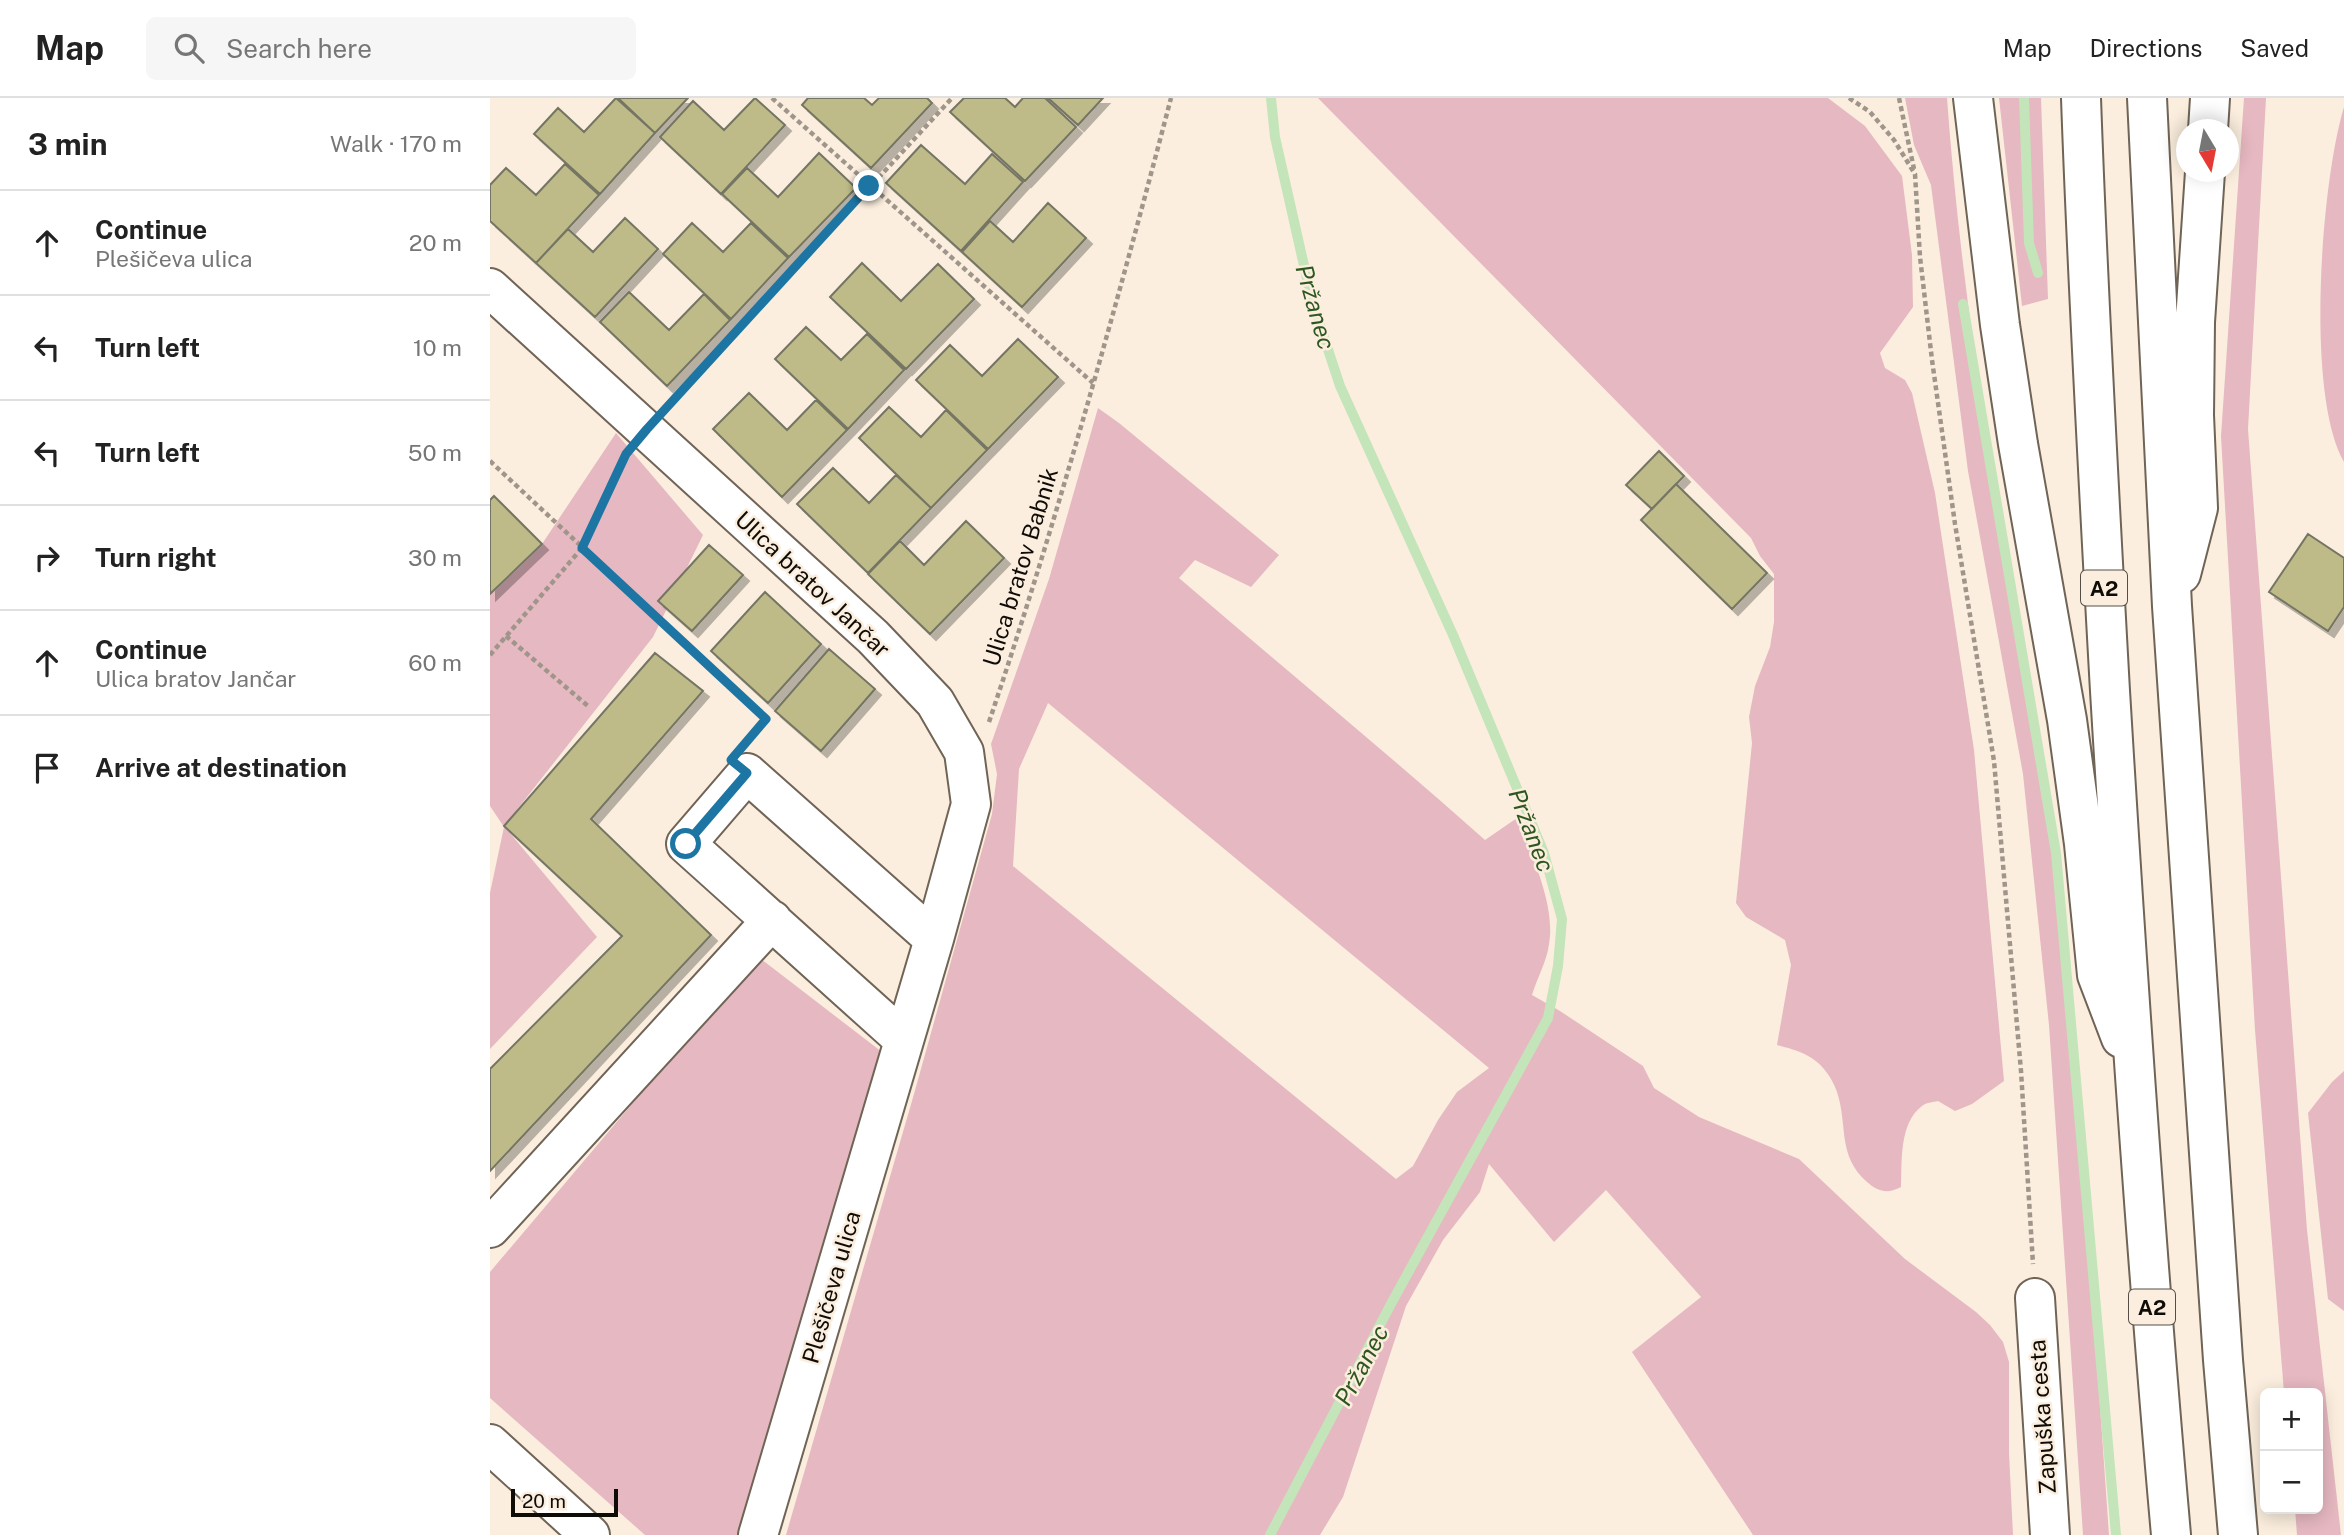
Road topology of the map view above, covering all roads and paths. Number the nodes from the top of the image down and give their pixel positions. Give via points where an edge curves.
1 (772, 98) edge
2 (952, 98) edge
3 (1171, 98) edge
4 (1849, 98) edge
5 (1899, 98) edge
6 (1973, 98) edge
7 (2081, 98) edge
8 (2147, 98) edge
9 (2210, 98) edge
10 (2209, 119) edge
11 (1915, 174) junction
12 (2204, 182) edge
13 (869, 186) junction
14 (490, 288) edge
15 (1093, 383) junction
16 (647, 429) junction
17 (490, 461) edge
18 (582, 548) junction
19 (2172, 606) junction
20 (506, 636) junction
21 (490, 655) edge
22 (588, 705) dead end
23 (964, 752) junction
24 (747, 773) junction
25 (772, 920) junction
26 (934, 939) junction
27 (903, 1039) junction
28 (2136, 1078) junction
29 (490, 1228) edge
30 (2035, 1298) joint
31 (490, 1444) edge
32 (590, 1535) edge
33 (758, 1535) edge
34 (2050, 1535) edge
35 (2171, 1535) edge
36 (2238, 1535) edge

1 - 13 path
2 - 13 path
3 - 15 path, Ulica bratov Babnik
4 - 11 path via 1870,111
5 - 11 path
6 - 28 main road via 2016,431 2067,720 2097,975
7 - 28 main road, A2 via 2105,603
8 - 19 main road
9 - 10 main road
11 - 30 path via 1932,360 1994,761
12 - 19 main road via 2195,322 2198,508
13 - 15 path
13 - 16 path
14 - 16 main road, Ulica bratov Jančar
15 - 23 path, Ulica bratov Babnik via 1037,578 986,731
16 - 18 path via 626,454
16 - 23 main road, Ulica bratov Jančar via 873,637 935,702
17 - 18 path
18 - 20 path
18 - 24 path via 766,719 731,760
19 - 36 main road
20 - 21 path
20 - 22 path
23 - 26 main road, Plešičeva ulica via 971,804
24 - 25 main road via 686,844
24 - 26 main road
25 - 27 main road
25 - 29 main road
26 - 27 main road, Plešičeva ulica
27 - 33 main road, Plešičeva ulica
28 - 35 main road, A2
30 - 34 main road, Zapuška cesta
31 - 32 main road

